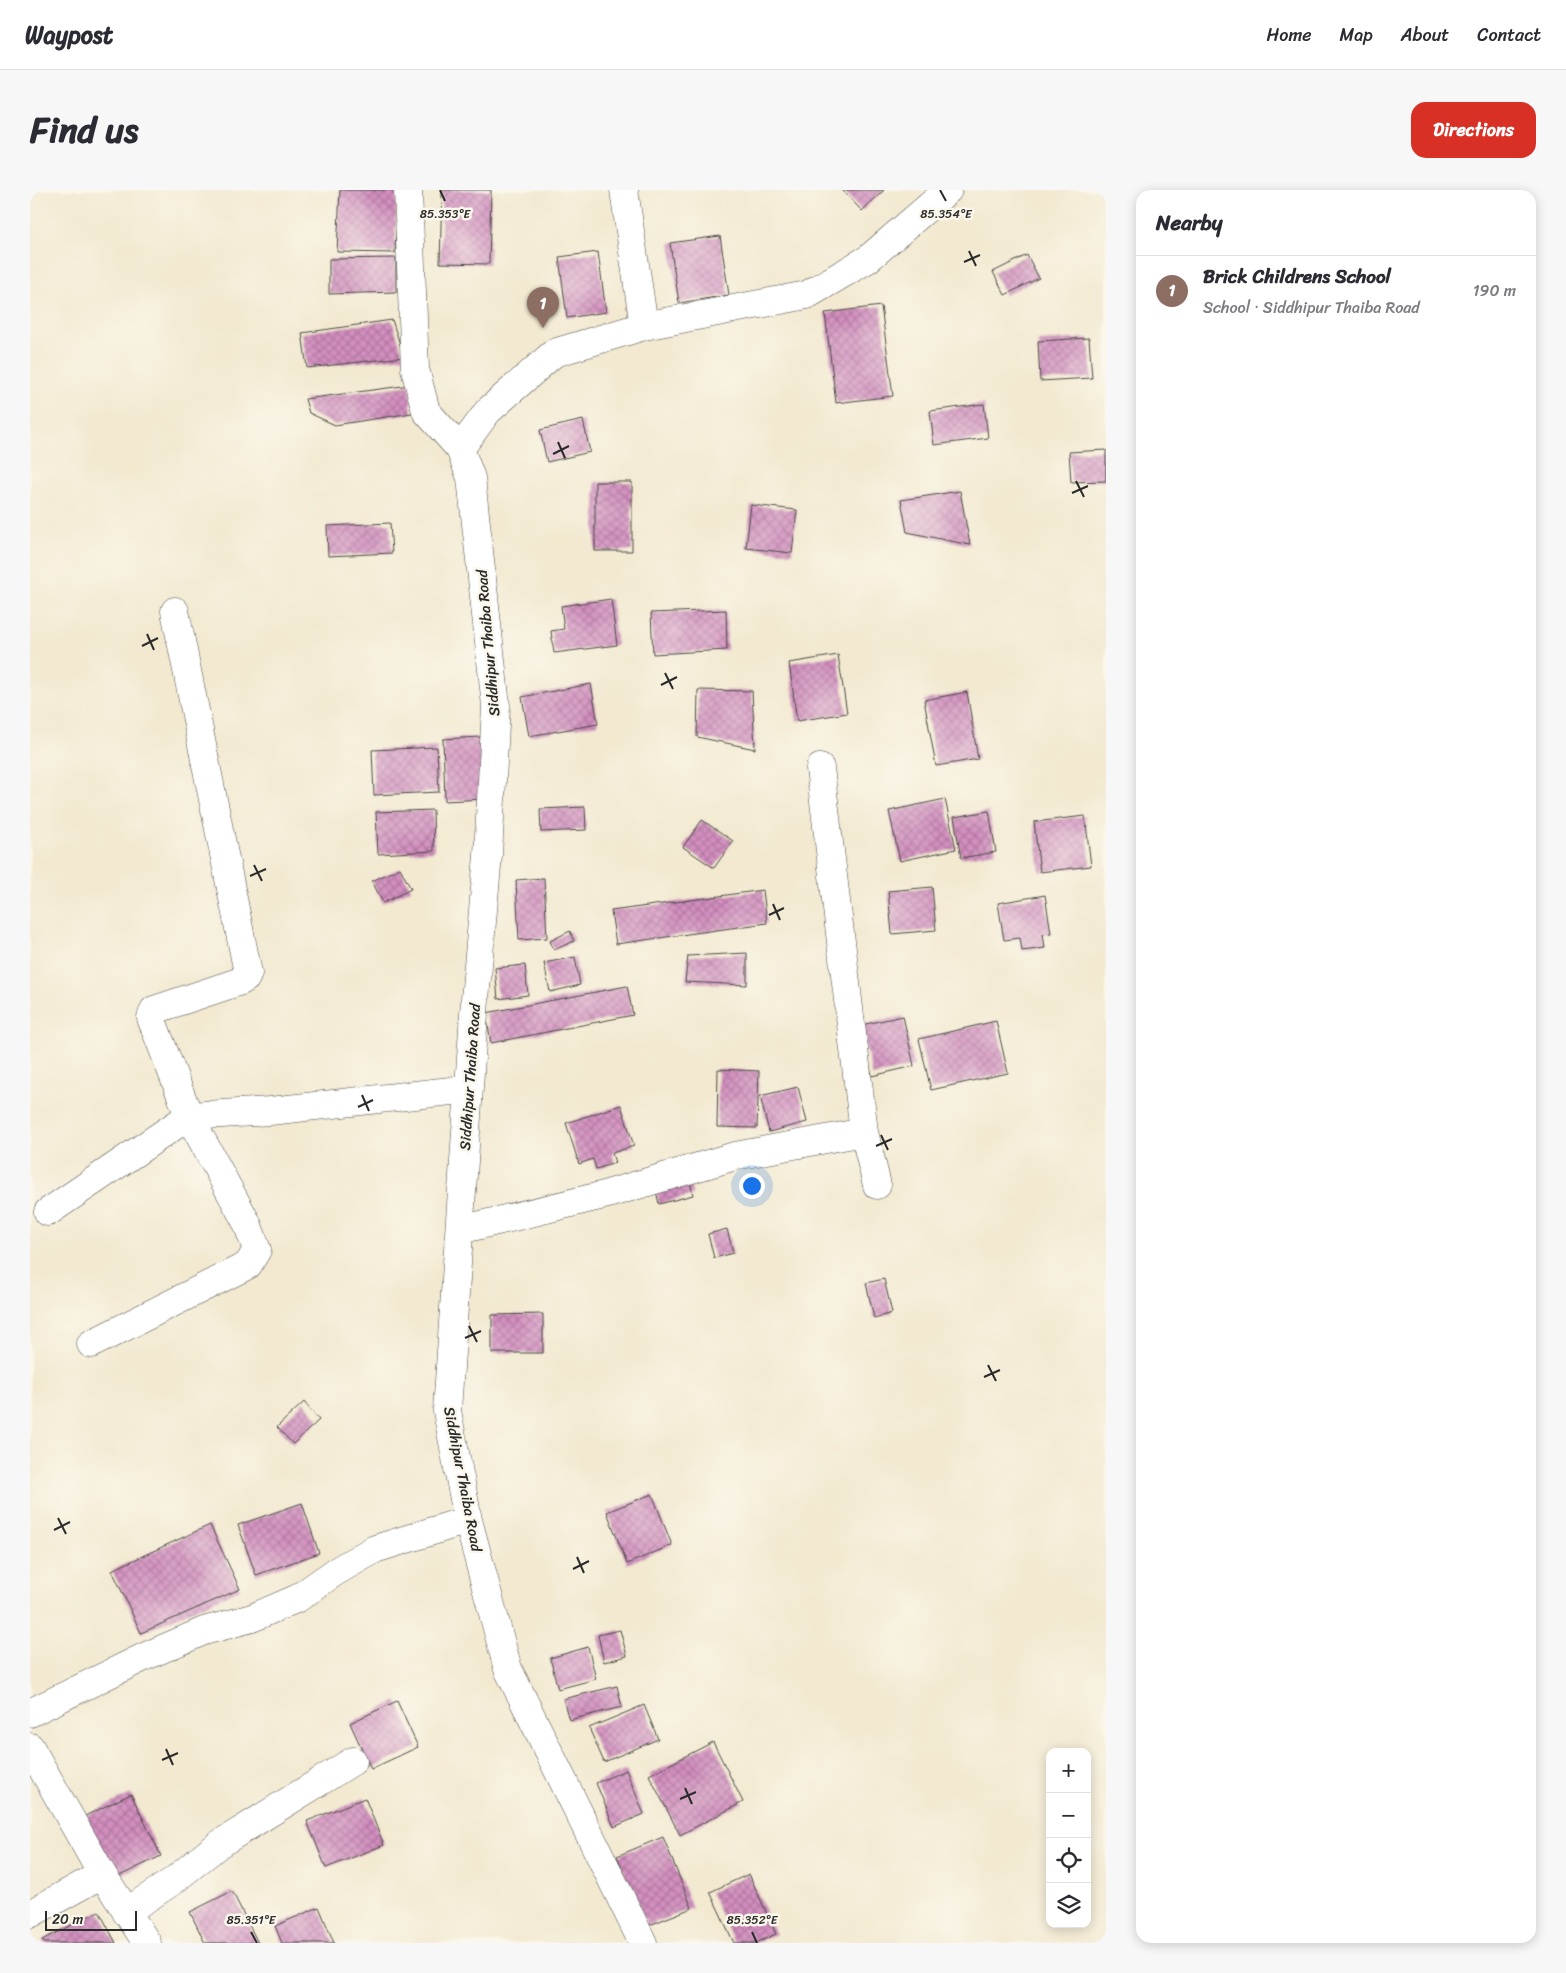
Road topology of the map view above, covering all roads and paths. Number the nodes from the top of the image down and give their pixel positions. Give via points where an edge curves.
1 (408, 190) edge
2 (624, 190) edge
3 (948, 190) edge
4 (644, 326) junction
5 (460, 449) junction
6 (176, 611) dead end
7 (820, 768) dead end
8 (469, 1089) junction
9 (189, 1116) junction
10 (864, 1132) junction
11 (877, 1184) dead end
12 (48, 1212) dead end
13 (460, 1230) junction
14 (91, 1344) dead end
15 (468, 1520) junction
16 (30, 1714) edge
17 (30, 1748) edge
18 (353, 1761) dead end
19 (102, 1874) junction
20 (126, 1912) junction
21 (30, 1914) edge
22 (147, 1943) edge
23 (643, 1943) edge

1 - 5 street, Siddhipur Thaiba Road via 415,369 426,411
2 - 4 street
3 - 4 street via 868,259 807,294
4 - 5 street via 554,353 488,411
5 - 8 street, Siddhipur Thaiba Road via 471,478 496,706
6 - 9 street via 248,973 241,981 152,1012 151,1018
7 - 10 street
8 - 9 street via 270,1111
8 - 13 street, Siddhipur Thaiba Road
9 - 12 street
9 - 14 street via 247,1223 257,1250 248,1265
10 - 11 street
10 - 13 street via 735,1156 604,1195
13 - 15 street, Siddhipur Thaiba Road via 447,1411
15 - 16 street via 374,1549 298,1598 252,1618 204,1631 146,1656
15 - 23 street, Siddhipur Thaiba Road via 508,1669
17 - 19 street
18 - 20 street via 218,1845 173,1881
19 - 20 street
19 - 21 street
20 - 22 street

